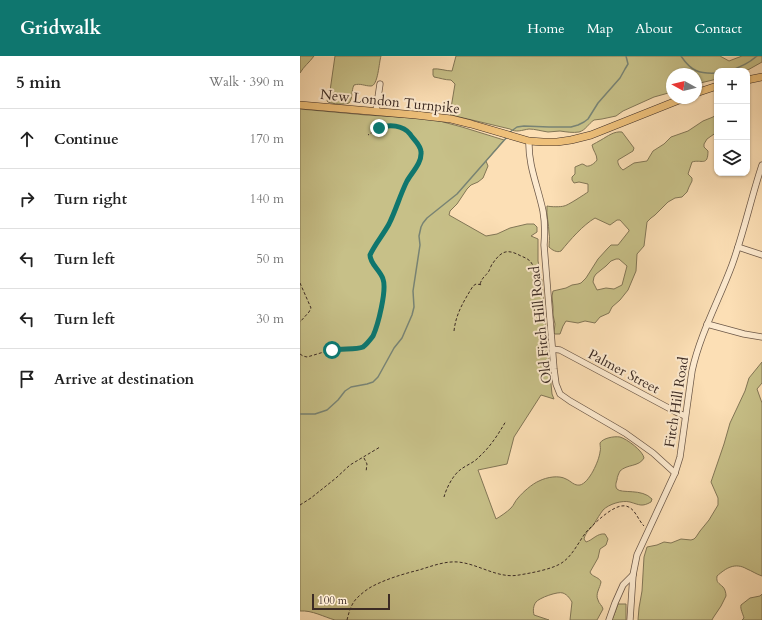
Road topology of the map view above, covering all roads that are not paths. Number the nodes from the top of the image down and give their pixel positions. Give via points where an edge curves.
1 (762, 77) edge
2 (750, 79) edge
3 (380, 84) dead end
4 (714, 87) edge
5 (702, 91) edge
6 (669, 104) edge
7 (300, 105) edge
8 (376, 111) junction
9 (528, 141) junction
10 (761, 169) edge
11 (738, 247) junction
12 (762, 255) edge
13 (707, 324) junction
14 (762, 337) edge
15 (552, 349) junction
16 (685, 416) junction
17 (675, 473) junction
18 (633, 575) junction
19 (609, 620) edge
20 (630, 620) edge

1 - 2 main road
3 - 8 street
4 - 5 main road
6 - 9 main road, New London Turnpike via 591,135 557,142
7 - 8 main road, New London Turnpike
8 - 9 main road, New London Turnpike via 451,119
9 - 15 street, Old Fitch Hill Road via 528,152 545,226 544,245
10 - 11 street, Fitch Hill Road
11 - 12 street
11 - 13 street, Fitch Hill Road
13 - 14 street
13 - 16 street, Fitch Hill Road via 694,360
15 - 16 street, Palmer Street via 560,350
15 - 17 street, Old Fitch Hill Road via 556,384 560,394 626,433
16 - 17 street, Fitch Hill Road via 680,457
17 - 18 street, Fitch Hill Road via 637,555
18 - 19 street via 622,585
18 - 20 street, Fitch Hill Road

